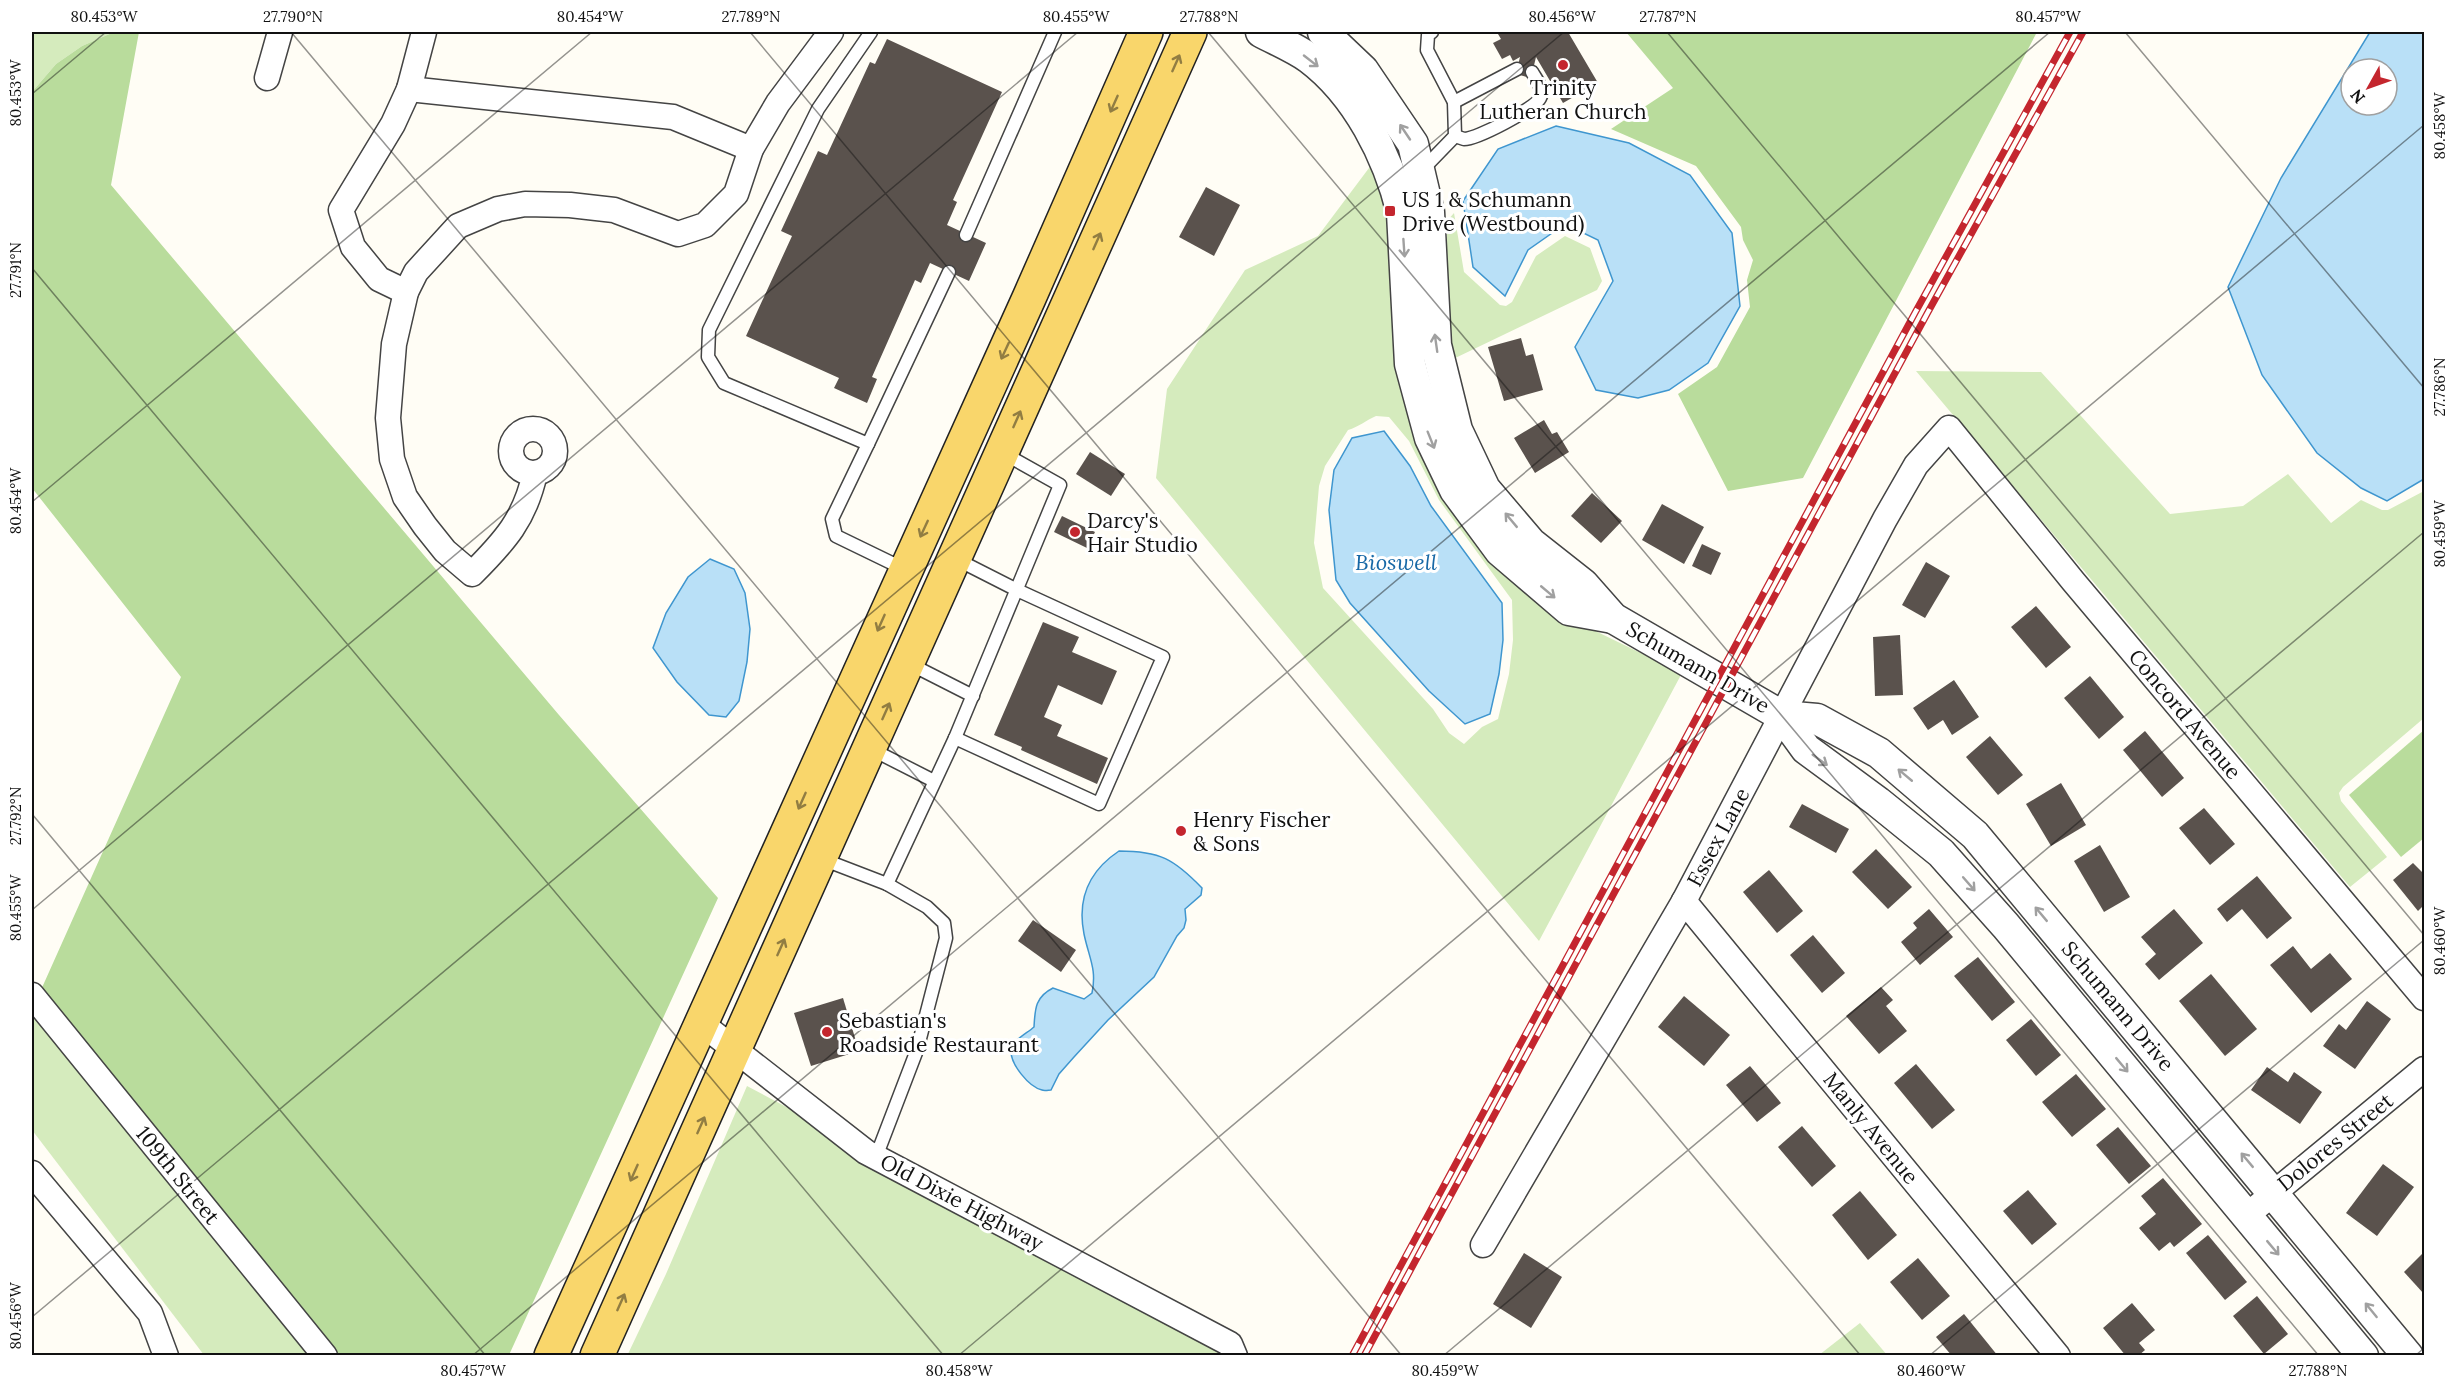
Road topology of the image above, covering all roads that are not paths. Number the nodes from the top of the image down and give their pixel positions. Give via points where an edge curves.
1 (280, 32) edge
2 (424, 32) edge
3 (831, 32) edge
4 (871, 32) edge
5 (1055, 32) edge
6 (1146, 32) edge
7 (1190, 32) edge
8 (1261, 32) edge
9 (1323, 32) edge
10 (1432, 32) edge
11 (1517, 69) dead end
12 (1532, 72) dead end
13 (267, 78) dead end
14 (409, 88) junction
15 (1454, 102) junction
16 (1455, 136) junction
17 (751, 149) junction
18 (1421, 171) junction
19 (1397, 192) junction
20 (966, 235) dead end
21 (949, 272) dead end
22 (406, 292) junction
23 (1949, 428) joint
24 (868, 444) junction
25 (1002, 453) junction
26 (535, 473) dead end
27 (955, 558) junction
28 (905, 570) junction
29 (1017, 590) junction
30 (1613, 618) junction
31 (908, 663) junction
32 (973, 696) junction
33 (1782, 716) junction
34 (955, 738) junction
35 (870, 749) junction
36 (934, 781) junction
37 (1975, 835) junction
38 (821, 858) junction
39 (1948, 860) junction
40 (887, 884) junction
41 (1684, 901) junction
42 (32, 995) edge
43 (2424, 998) edge
44 (2122, 1010) junction
45 (702, 1024) junction
46 (2096, 1034) junction
47 (735, 1050) junction
48 (2424, 1069) edge
49 (876, 1157) junction
50 (34, 1182) edge
51 (2274, 1192) junction
52 (2246, 1215) junction
53 (1483, 1245) dead end
54 (166, 1356) edge
55 (325, 1356) edge
56 (551, 1356) edge
57 (597, 1356) edge
58 (1234, 1356) edge
59 (2058, 1356) edge
60 (2363, 1356) edge
61 (2409, 1356) edge

1 - 13 street
2 - 14 street
3 - 17 street via 778,103
4 - 24 lane via 807,130 709,330 708,357 724,383
5 - 20 lane
6 -> 28 main road
25 -> 7 main road
8 -> 19 street, Schumann Drive via 1309,58 1347,94 1382,154
18 -> 9 street, Schumann Drive via 1413,144 1363,69
10 - 15 lane via 1428,35 1427,50
11 - 15 lane
12 - 16 lane via 1541,89 1541,98 1533,106 1480,134 1465,139
14 - 17 street via 673,117
14 - 22 street via 393,124 341,210 353,247 379,279
15 - 16 lane
16 - 18 lane
17 - 22 street via 736,194 705,225 678,234 614,210 525,204 498,209 458,226 416,272
18 - 19 lane
30 -> 18 street, Schumann Drive via 1583,584 1531,543 1485,489 1456,430 1436,345 1429,212
19 -> 30 street, Schumann Drive via 1402,213 1410,364 1430,438 1455,490 1500,551 1569,610
21 - 24 lane
22 - 26 street via 394,344 387,418 392,459 405,497 425,526 472,574 517,524 530,499
23 - 33 street, Essex Lane via 1916,465
23 - 43 street, Concord Avenue
24 - 28 lane via 832,519 836,536
25 - 27 main road
25 - 29 lane via 1060,485
27 - 29 lane
27 - 31 main road
28 -> 45 main road
29 - 32 lane
29 - 34 lane via 1163,657 1099,804
30 - 33 street, Schumann Drive
31 - 32 lane
35 -> 31 main road
32 - 34 lane
37 -> 33 street, Schumann Drive via 1879,753 1817,719
33 -> 39 street, Schumann Drive via 1806,750 1878,801
33 - 41 street, Essex Lane
34 - 36 lane
35 - 36 lane
35 - 38 main road
36 - 40 lane
37 - 39 street
44 -> 37 street, Schumann Drive
38 - 40 lane
47 -> 38 main road
39 -> 46 street, Schumann Drive
40 - 49 lane via 927,907 944,923 946,938 917,1050
41 - 53 street, Essex Lane
41 - 59 street, Manly Avenue
42 - 55 street, 109th Street
44 - 46 street
51 -> 44 street, Schumann Drive
45 - 47 street, Old Dixie Highway
45 -> 56 main road
46 -> 52 street, Schumann Drive
47 - 49 street, Old Dixie Highway
57 -> 47 main road
48 - 51 street, Dolores Street
49 - 58 street, Old Dixie Highway via 1230,1344
50 - 54 street via 150,1312
51 - 52 street, Dolores Street
61 -> 51 street, Schumann Drive
52 -> 60 street, Schumann Drive

